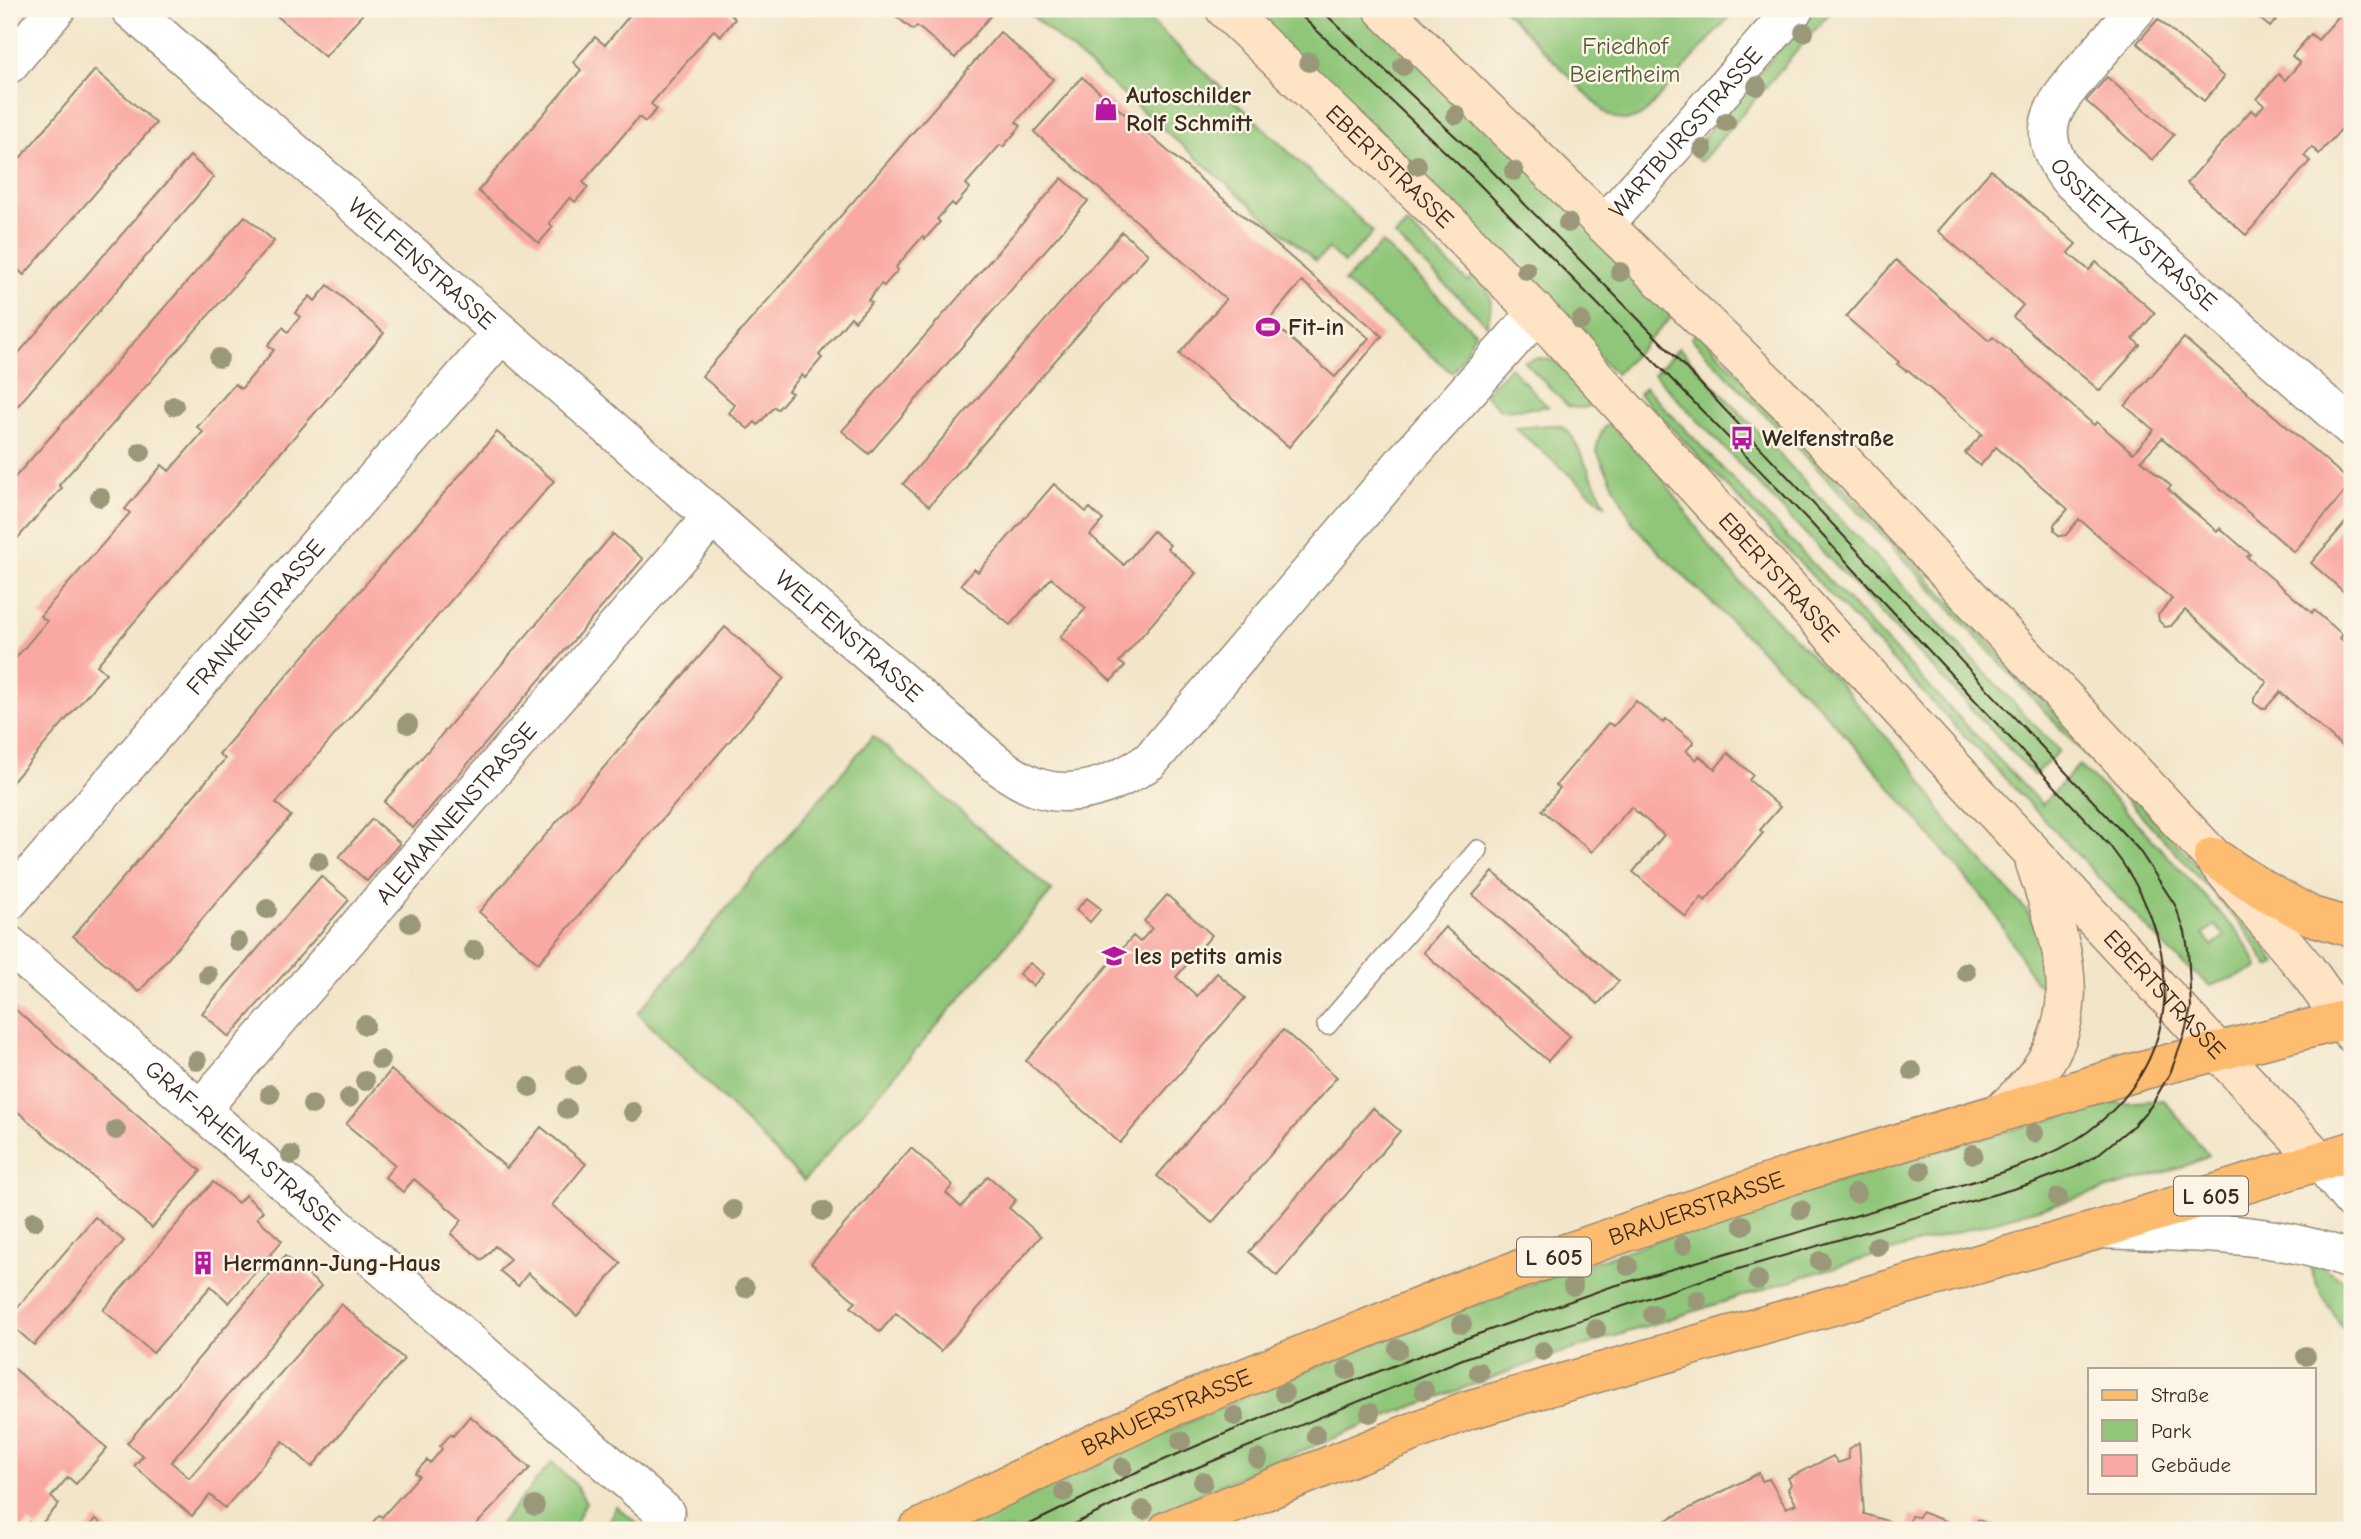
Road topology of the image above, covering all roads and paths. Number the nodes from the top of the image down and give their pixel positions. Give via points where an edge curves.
1 (56, 9) edge
2 (130, 9) edge
3 (1224, 9) edge
4 (1383, 9) edge
5 (1794, 9) edge
6 (2136, 9) edge
7 (9, 64) edge
8 (1605, 224) junction
9 (1537, 313) junction
10 (501, 334) junction
11 (2352, 428) edge
12 (712, 517) junction
13 (1478, 850) dead end
14 (2031, 851) junction
15 (2213, 857) junction
16 (9, 901) edge
17 (2352, 928) edge
18 (9, 945) edge
19 (2350, 1023) edge
20 (1327, 1025) dead end
21 (2217, 1050) junction
22 (200, 1110) junction
23 (2002, 1111) junction
24 (2336, 1156) edge
25 (2352, 1199) edge
26 (2101, 1229) junction
27 (2352, 1261) edge
28 (665, 1513) dead end
29 (917, 1530) edge
30 (1168, 1530) edge

1 - 7 street
2 - 10 street, WELFENSTRASSE
3 - 9 main road, EBERTSTRASSE
4 - 8 main road
5 - 8 street, WARTBURGSTRASSE
6 - 11 street, OSSIETZKYSTRASSE via 2058,102 2049,126 2053,156 2069,179
8 - 15 main road via 1799,414
9 - 12 street, WELFENSTRASSE via 1404,461 1150,761 1126,777 1079,791 1034,786 1007,772
9 - 14 main road, EBERTSTRASSE
10 - 12 street, WELFENSTRASSE
10 - 16 street, FRANKENSTRASSE
12 - 22 street, ALEMANNENSTRASSE
13 - 20 lane
14 - 21 main road, EBERTSTRASSE
14 - 23 main road via 2059,933 2068,991 2054,1044 2039,1075
15 - 17 main road via 2311,916
15 - 19 main road
18 - 22 street, GRAF-RHENA-STRASSE
19 - 21 main road, BRAUERSTRASSE / L 605
21 - 23 main road, BRAUERSTRASSE / L 605
21 - 24 main road, EBERTSTRASSE
22 - 28 street, GRAF-RHENA-STRASSE
23 - 29 main road, BRAUERSTRASSE / L 605 via 1792,1175 1474,1285 1170,1408
24 - 25 street
24 - 26 main road, L 605
26 - 27 street via 2289,1241
26 - 30 main road, L 605 via 1468,1410

